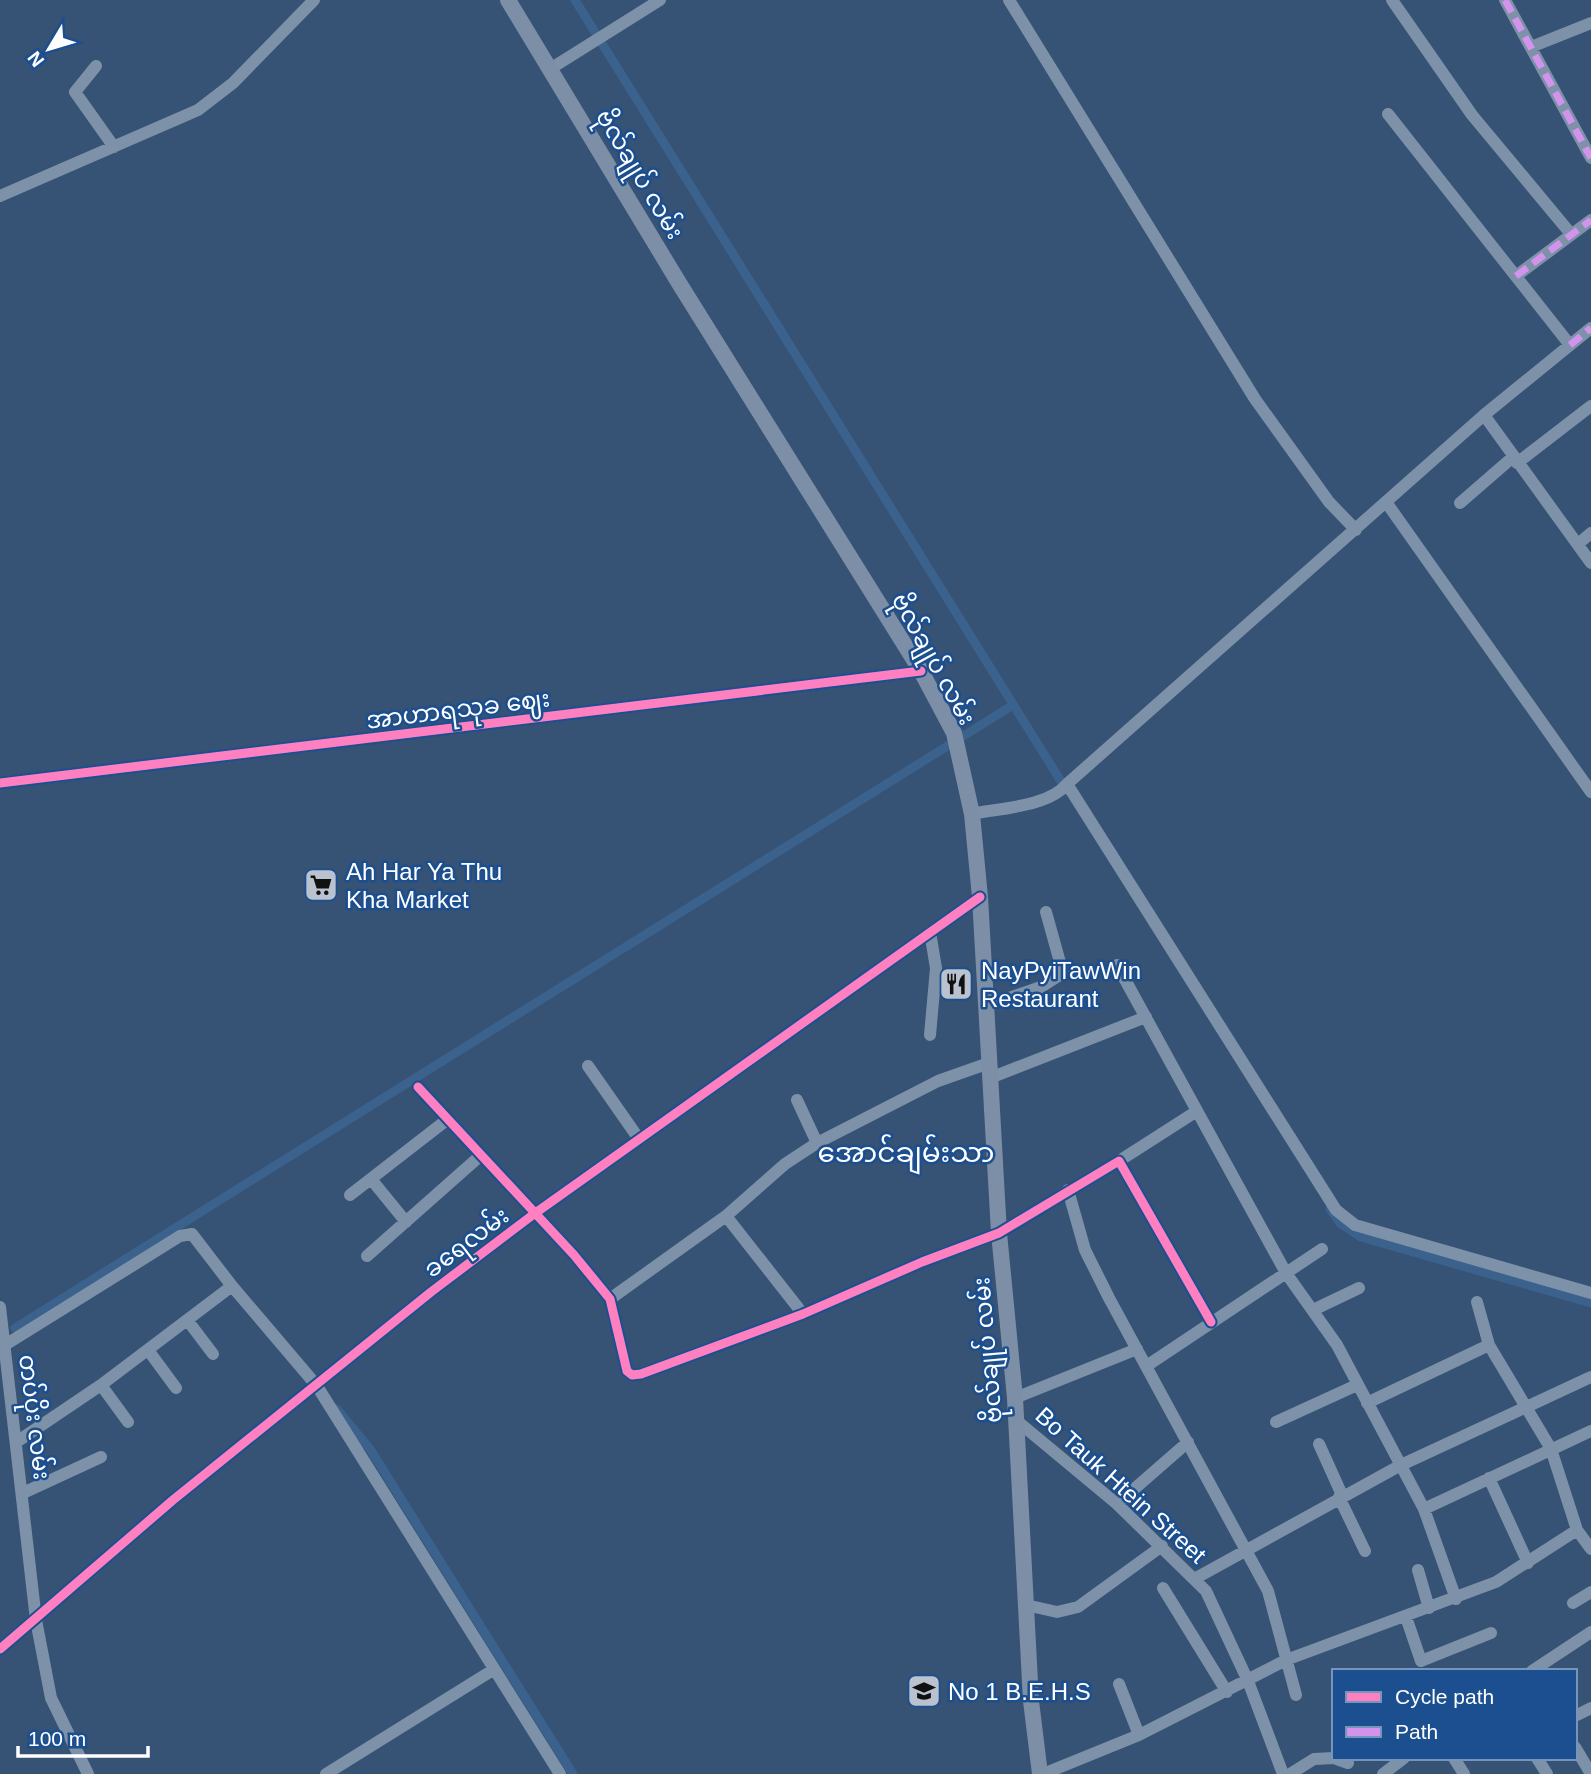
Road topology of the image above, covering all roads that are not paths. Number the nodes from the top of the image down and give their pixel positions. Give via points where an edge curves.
1 (314, 0) edge
2 (508, 0) edge
3 (660, 0) edge
4 (1009, 0) edge
5 (1392, 0) edge
6 (1505, 0) edge
7 (1591, 23) edge
8 (1531, 47) junction
9 (96, 66) dead end
10 (550, 69) junction
11 (1388, 114) dead end
12 (114, 147) junction
13 (1591, 158) edge
14 (0, 196) edge
15 (1591, 220) edge
16 (1571, 234) junction
17 (1516, 276) junction
18 (1591, 328) edge
19 (1570, 345) junction
20 (1591, 406) edge
21 (1484, 415) junction
22 (1515, 460) junction
23 (1386, 502) junction
24 (1460, 503) dead end
25 (1356, 530) junction
26 (1591, 533) edge
27 (1578, 544) junction
28 (1591, 564) edge
29 (921, 671) junction
30 (0, 783) edge
31 (1065, 787) junction
32 (1591, 792) edge
33 (972, 814) junction
34 (980, 897) junction
35 (1046, 912) dead end
36 (930, 932) junction
37 (1117, 965) dead end
38 (986, 1006) junction
39 (1146, 1017) junction
40 (930, 1035) dead end
41 (588, 1066) dead end
42 (990, 1070) junction
43 (418, 1087) dead end
44 (797, 1100) dead end
45 (1197, 1111) junction
46 (448, 1119) junction
47 (639, 1139) junction
48 (817, 1143) junction
49 (480, 1156) junction
50 (1119, 1161) junction
51 (370, 1179) junction
52 (1068, 1190) junction
53 (350, 1195) dead end
54 (534, 1214) junction
55 (726, 1216) junction
56 (406, 1222) junction
57 (999, 1233) junction
58 (1322, 1249) dead end
59 (367, 1256) dead end
60 (1286, 1273) junction
61 (232, 1286) junction
62 (1359, 1288) dead end
63 (1591, 1293) edge
64 (610, 1299) junction
65 (1477, 1302) dead end
66 (0, 1307) edge
67 (1313, 1310) junction
68 (803, 1314) junction
69 (188, 1321) junction
70 (1211, 1322) junction
71 (5, 1345) junction
72 (1489, 1345) junction
73 (1137, 1349) junction
74 (148, 1350) junction
75 (213, 1354) dead end
76 (1148, 1365) junction
77 (1591, 1377) edge
78 (101, 1385) junction
79 (1357, 1385) junction
80 (317, 1386) junction
81 (176, 1388) dead end
82 (1015, 1398) junction
83 (1367, 1403) junction
84 (1525, 1408) junction
85 (1016, 1420) junction
86 (128, 1422) dead end
87 (1276, 1422) dead end
88 (1591, 1432) edge
89 (18, 1441) junction
90 (1188, 1442) junction
91 (1319, 1444) dead end
92 (1550, 1449) junction
93 (101, 1457) dead end
94 (1401, 1465) junction
95 (1489, 1478) junction
96 (23, 1493) junction
97 (1340, 1496) junction
98 (1118, 1504) junction
99 (1424, 1509) junction
100 (1577, 1530) junction
101 (1163, 1546) junction
102 (1247, 1547) junction
103 (1591, 1549) edge
104 (1365, 1551) dead end
105 (1528, 1563) junction
106 (1418, 1570) dead end
107 (1196, 1578) junction
108 (1163, 1588) dead end
109 (1591, 1592) edge
110 (1455, 1599) junction
111 (1573, 1603) dead end
112 (1026, 1605) junction
113 (1429, 1608) junction
114 (1406, 1617) junction
115 (36, 1620) junction
116 (1591, 1632) edge
117 (1491, 1633) dead end
118 (0, 1649) edge
119 (1286, 1660) junction
120 (1535, 1669) edge
121 (494, 1670) junction
122 (1248, 1681) junction
123 (1119, 1684) dead end
124 (1227, 1692) junction
125 (1296, 1695) dead end
126 (1139, 1735) junction
127 (1577, 1750) edge
128 (1332, 1758) edge
129 (1340, 1760) edge
130 (1401, 1760) edge
131 (1348, 1763) dead end
132 (88, 1774) edge
133 (326, 1774) edge
134 (560, 1774) edge
135 (1041, 1774) edge
136 (1283, 1774) edge
137 (1290, 1774) edge
138 (1383, 1774) edge
139 (1591, 1774) edge

1 - 12 street via 211,102
2 - 10 main road, ဗိုလ်ချုပ် လမ်း
3 - 10 street
4 - 25 street via 1255,399 1329,502
5 - 16 street via 1472,116
6 - 8 street
7 - 8 street
8 - 13 street
9 - 12 street via 75,92
10 - 29 main road, ဗိုလ်ချုပ် လမ်း
11 - 17 street
12 - 14 street
15 - 16 street
16 - 17 street
17 - 19 street
18 - 19 street
19 - 21 street
20 - 22 street
21 - 22 street
21 - 23 street
22 - 24 street
22 - 27 street
23 - 25 street
23 - 32 street
25 - 31 street
26 - 27 street
27 - 28 street
29 - 30 street, အာဟာရသုခ ဈေး
29 - 33 main road, ဗိုလ်ချုပ် လမ်း via 954,733
31 - 33 street via 1032,802
31 - 63 street via 1336,1210 1355,1225
33 - 34 main road, ဗိုလ်ချုပ် လမ်း
34 - 36 street, ခရေလမ်း
34 - 38 main road, ဗိုလ်ချုပ် လမ်း
35 - 38 street via 1063,972 1041,987
36 - 40 street via 936,968
36 - 47 street, ခရေလမ်း
37 - 39 street
38 - 42 main road, ဗိုလ်ချုပ် လမ်း
39 - 42 street
39 - 45 street
41 - 47 street
42 - 48 street via 938,1081
42 - 57 main road, ဗိုလ်ချုပ် လမ်း
43 - 46 street
44 - 48 street
45 - 50 street
45 - 60 street
46 - 49 street
46 - 51 street
47 - 54 street, ခရေလမ်း
48 - 55 street via 785,1164
49 - 54 street
49 - 56 street
50 - 52 street
50 - 70 street
51 - 53 street
51 - 56 street
52 - 57 street
52 - 73 street via 1085,1250
54 - 64 street
54 - 80 street, ခရေလမ်း
55 - 64 street
55 - 68 street
56 - 59 street
57 - 68 street
57 - 82 main road, ဗိုလ်ချုပ် လမ်း
58 - 60 street
60 - 67 street
60 - 70 street
61 - 69 street
61 - 71 street via 186,1232
61 - 80 street
62 - 67 street
64 - 68 street via 627,1371 632,1375
65 - 72 street
66 - 71 street, တပ်ပိုး လမ်း
67 - 79 street
69 - 74 street
69 - 75 street
70 - 76 street
71 - 89 street, တပ်ပိုး လမ်း
72 - 83 street
72 - 84 street
73 - 76 street
73 - 82 street
74 - 78 street
74 - 81 street
76 - 90 street
77 - 84 street
78 - 86 street
78 - 89 street
79 - 83 street
79 - 87 street
80 - 115 street, ခရေလမ်း via 173,1500
80 - 121 street
82 - 85 main road, ဗိုလ်ချုပ် လမ်း
83 - 94 street
84 - 92 street
84 - 94 street
85 - 98 street, Bo Tauk Htein Street
85 - 112 main road, ဗိုလ်ချုပ် လမ်း
88 - 92 street
89 - 96 street, တပ်ပိုး လမ်း
90 - 98 street
90 - 102 street
91 - 97 street
92 - 95 street
92 - 100 street
93 - 96 street
94 - 97 street
94 - 99 street
95 - 99 street
95 - 105 street
96 - 115 street, တပ်ပိုး လမ်း
97 - 102 street
97 - 104 street
98 - 101 street, Bo Tauk Htein Street
99 - 110 street
100 - 103 street
100 - 105 street
101 - 107 street, Bo Tauk Htein Street
101 - 112 street via 1078,1608 1057,1612
102 - 107 street
102 - 119 street via 1268,1591
105 - 110 street via 1512,1575
106 - 113 street via 1416,1586
107 - 122 street, Bo Tauk Htein Street
108 - 124 street
109 - 111 street
110 - 113 street
112 - 135 main road, ဗိုလ်ချုပ် လမ်း via 1031,1701
113 - 114 street
114 - 117 street via 1421,1661
114 - 119 street
115 - 118 street, ခရေလမ်း
115 - 132 street, တပ်ပိုး လမ်း via 51,1698
116 - 120 street
119 - 122 street
119 - 125 street
121 - 133 street
121 - 134 street
122 - 124 street
122 - 136 street, Bo Tauk Htein Street
123 - 126 street
124 - 126 street
126 - 135 street
127 - 139 street
128 - 137 street via 1314,1759
129 - 131 street
130 - 138 street

